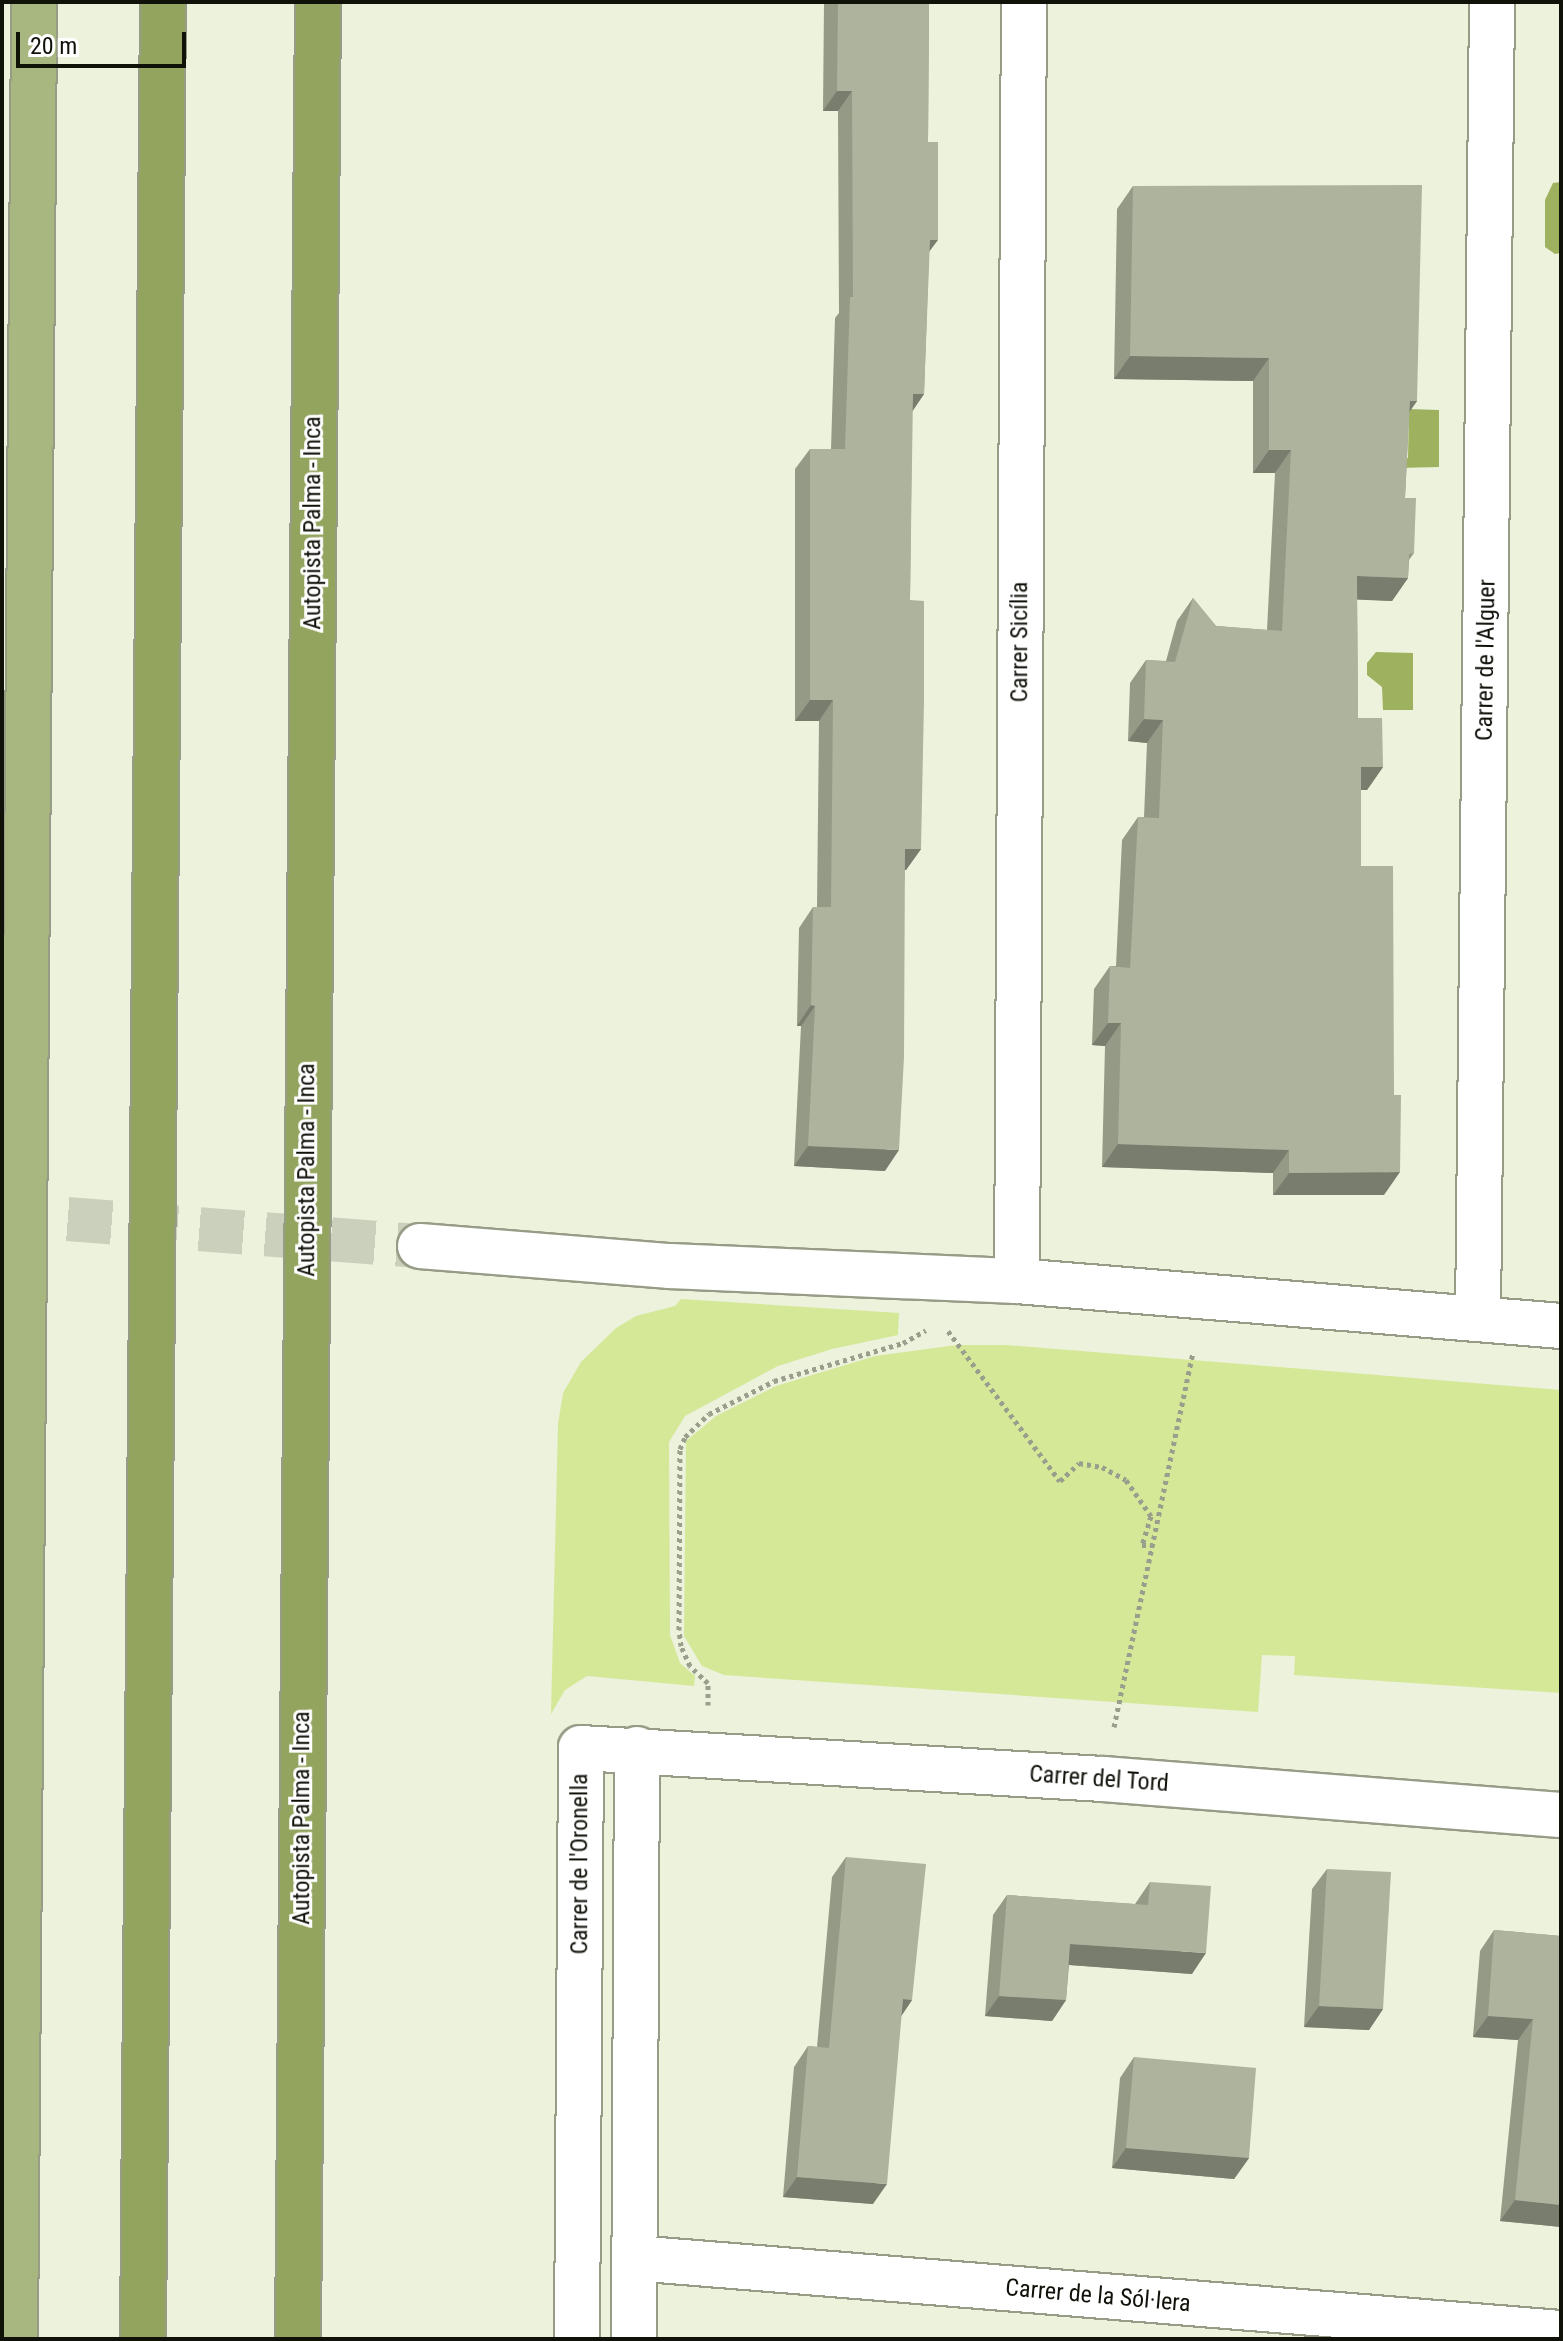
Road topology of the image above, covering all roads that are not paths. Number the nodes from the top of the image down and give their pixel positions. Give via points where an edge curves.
1 (34, 2) edge
2 (163, 2) edge
3 (318, 2) edge
4 (1024, 2) edge
5 (1492, 2) edge
6 (420, 1246) tunnel mouth
7 (1017, 1281) junction
8 (1478, 1318) junction
9 (1561, 1326) edge
10 (637, 1749) junction
11 (1561, 1815) edge
12 (634, 2258) junction
13 (1561, 2333) edge
14 (15, 2339) edge
15 (143, 2339) edge
16 (298, 2339) edge
17 (577, 2339) edge
18 (634, 2339) edge

1 - 14 highway
2 - 15 highway
3 - 16 highway, Autopista Palma - Inca
4 - 7 street, Carrer Sicília
5 - 8 street, Carrer de l'Alguer
6 - 7 street via 670,1266
7 - 8 street
8 - 9 street
10 - 11 street, Carrer del Tord
10 - 12 street
10 - 17 street, Carrer de l'Oronella via 581,1748
12 - 13 street, Carrer de la Sól·lera
12 - 18 street

